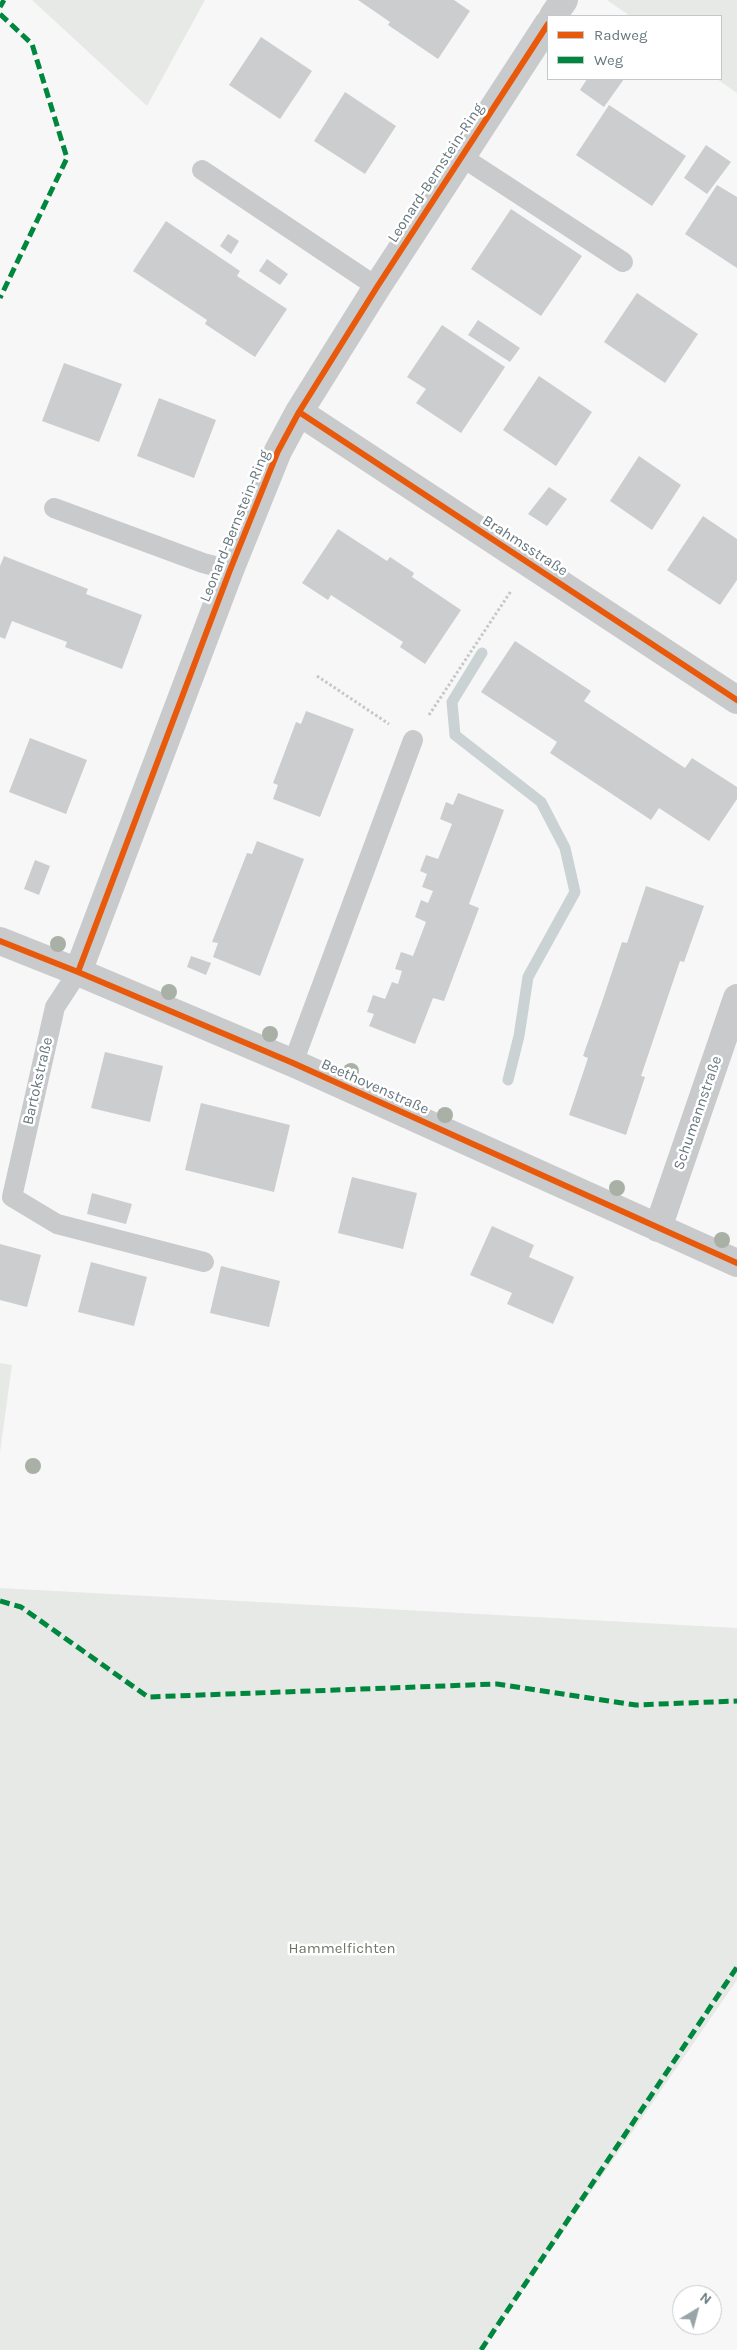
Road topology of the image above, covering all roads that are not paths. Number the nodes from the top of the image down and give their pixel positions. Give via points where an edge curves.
1 (564, 0) edge
2 (554, 15) edge
3 (547, 26) edge
4 (462, 157) junction
5 (202, 170) dead end
6 (623, 262) dead end
7 (377, 287) junction
8 (299, 412) junction
9 (54, 508) dead end
10 (230, 570) junction
11 (737, 700) edge
12 (413, 740) road end
13 (0, 941) edge
14 (78, 972) junction
15 (737, 998) edge
16 (293, 1063) junction
17 (658, 1228) junction
18 (204, 1262) dead end
19 (737, 1263) edge

1 - 2 street
3 - 4 street, Leonard-Bernstein-Ring
4 - 6 lane
4 - 7 street, Leonard-Bernstein-Ring
5 - 7 lane
7 - 8 street, Leonard-Bernstein-Ring
8 - 10 street, Leonard-Bernstein-Ring via 278,451
8 - 11 street, Brahmsstraße
9 - 10 lane, Leonard-Bernstein-Ring
10 - 14 street, Leonard-Bernstein-Ring
12 - 16 lane
13 - 14 street, Beethovenstraße
14 - 16 street, Beethovenstraße
14 - 18 lane, Bartokstraße via 55,1007 12,1197 57,1224
15 - 17 street, Schumannstraße
16 - 17 street, Beethovenstraße
17 - 19 street, Beethovenstraße

